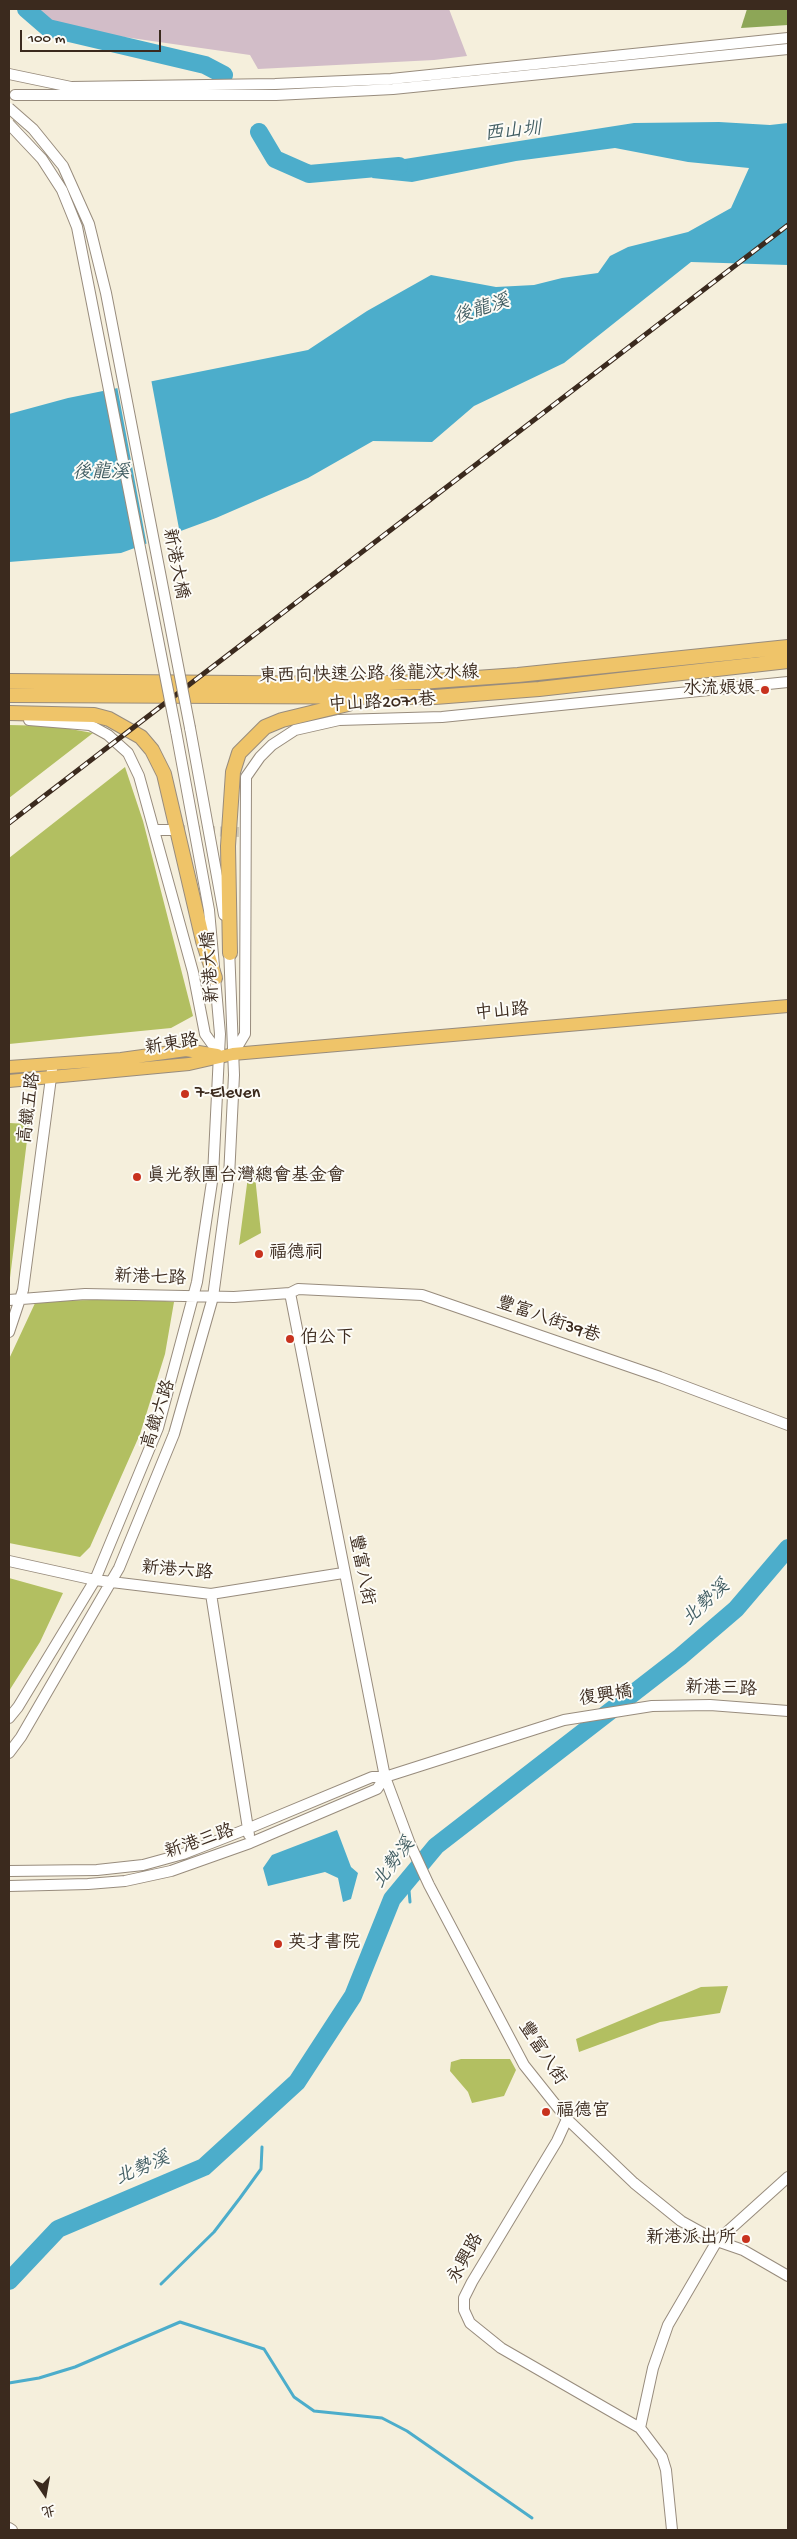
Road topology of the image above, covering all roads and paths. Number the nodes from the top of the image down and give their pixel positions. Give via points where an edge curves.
1 (788, 38) edge
2 (788, 48) edge
3 (9, 74) edge
4 (15, 96) dead end
5 (9, 108) edge
6 (9, 124) edge
7 (788, 647) edge
8 (788, 661) edge
9 (9, 681) edge
10 (788, 682) edge
11 (9, 695) edge
12 (367, 699) junction
13 (9, 713) edge
14 (9, 720) edge
15 (154, 830) junction
16 (175, 830) tunnel mouth
17 (230, 953) junction
18 (215, 978) junction
19 (788, 1006) edge
20 (234, 1054) junction
21 (220, 1055) junction
22 (53, 1064) junction
23 (9, 1067) edge
24 (51, 1078) junction
25 (9, 1081) edge
26 (290, 1293) junction
27 (193, 1296) junction
28 (213, 1297) junction
29 (22, 1299) junction
30 (9, 1300) edge
31 (9, 1332) edge
32 (788, 1425) edge
33 (9, 1561) edge
34 (343, 1573) junction
35 (95, 1580) junction
36 (112, 1582) junction
37 (212, 1594) junction
38 (652, 1706) joint
39 (788, 1711) edge
40 (9, 1718) edge
41 (564, 1720) joint
42 (9, 1752) edge
43 (385, 1777) junction
44 (247, 1829) junction
45 (250, 1843) junction
46 (9, 1871) edge
47 (9, 1886) edge
48 (567, 2120) junction
49 (788, 2178) edge
50 (717, 2241) junction
51 (788, 2276) edge
52 (640, 2428) junction
53 (9, 2528) edge
54 (12, 2530) edge
55 (672, 2530) edge

1 - 3 street via 391,79 265,85 71,87
2 - 4 street via 393,89 276,95
5 - 17 street, 新港大橋, bridge via 34,129 63,166 89,224 106,293
6 - 18 street, 新港大橋, bridge via 42,159 62,190 77,227 209,910
7 - 9 highway, 東西向快速公路 後龍汶水線 via 420,682
8 - 12 highway, 東西向快速公路 後龍汶水線 via 530,690
10 - 20 street, 中山路2071巷 via 442,717 339,720 295,730 272,745 246,777 242,833 247,913 245,1034
11 - 12 highway, 東西向快速公路 後龍汶水線
12 - 17 highway via 265,727 239,753 233,772 228,846
13 - 18 highway via 94,715 109,719 141,737 152,750 164,774 203,941
14 - 15 street via 90,725 108,735 128,753 139,776
15 - 16 street
15 - 21 street via 193,972 204,1034
17 - 20 street, 新港大橋
18 - 21 street, 新港大橋
19 - 20 main road, 中山路
20 - 21 main road, 中山路
20 - 28 street, 高鐵六路 via 229,1177
21 - 22 main road, 新東路 via 186,1050
21 - 24 main road, 新東路 via 189,1064
21 - 27 street, 高鐵六路 via 213,1175
22 - 23 main road, 新東路
22 - 24 street, 高鐵五路
24 - 25 main road, 新東路
24 - 29 street, 高鐵五路
26 - 28 street, 新港七路
26 - 32 street, 豐富八街39巷 via 298,1289 422,1295
26 - 34 street, 豐富八街
27 - 28 street, 新港七路
27 - 29 street, 新港七路 via 85,1294
27 - 35 street, 高鐵六路 via 158,1428
28 - 36 street, 高鐵六路 via 174,1434
29 - 30 street, 新港七路
29 - 31 street, 高鐵五路
33 - 35 street, 新港六路
34 - 37 street, 新港六路
34 - 43 street, 豐富八街
35 - 36 street, 新港六路
35 - 40 street, 高鐵六路
36 - 37 street, 新港六路
36 - 42 street, 高鐵六路
37 - 44 street
38 - 39 street, 新港三路 via 710,1704
38 - 41 street, 復興橋
41 - 43 street, 新港三路
43 - 44 street, 新港三路 via 372,1778
43 - 45 street, 新港三路 via 377,1789
43 - 48 street, 豐富八街 via 412,1850 524,2065
44 - 45 street
44 - 46 street, 新港三路 via 183,1854 143,1865 96,1870
45 - 47 street, 新港三路 via 171,1871 125,1881
48 - 50 street, 豐富八街 via 634,2183 681,2221
48 - 52 street, 永興路 via 472,2282 464,2298 464,2310 470,2323 501,2348
49 - 50 street
50 - 51 street, 豐富八街 via 743,2250
50 - 52 street via 668,2324 653,2368
52 - 55 street via 662,2457
53 - 54 street

